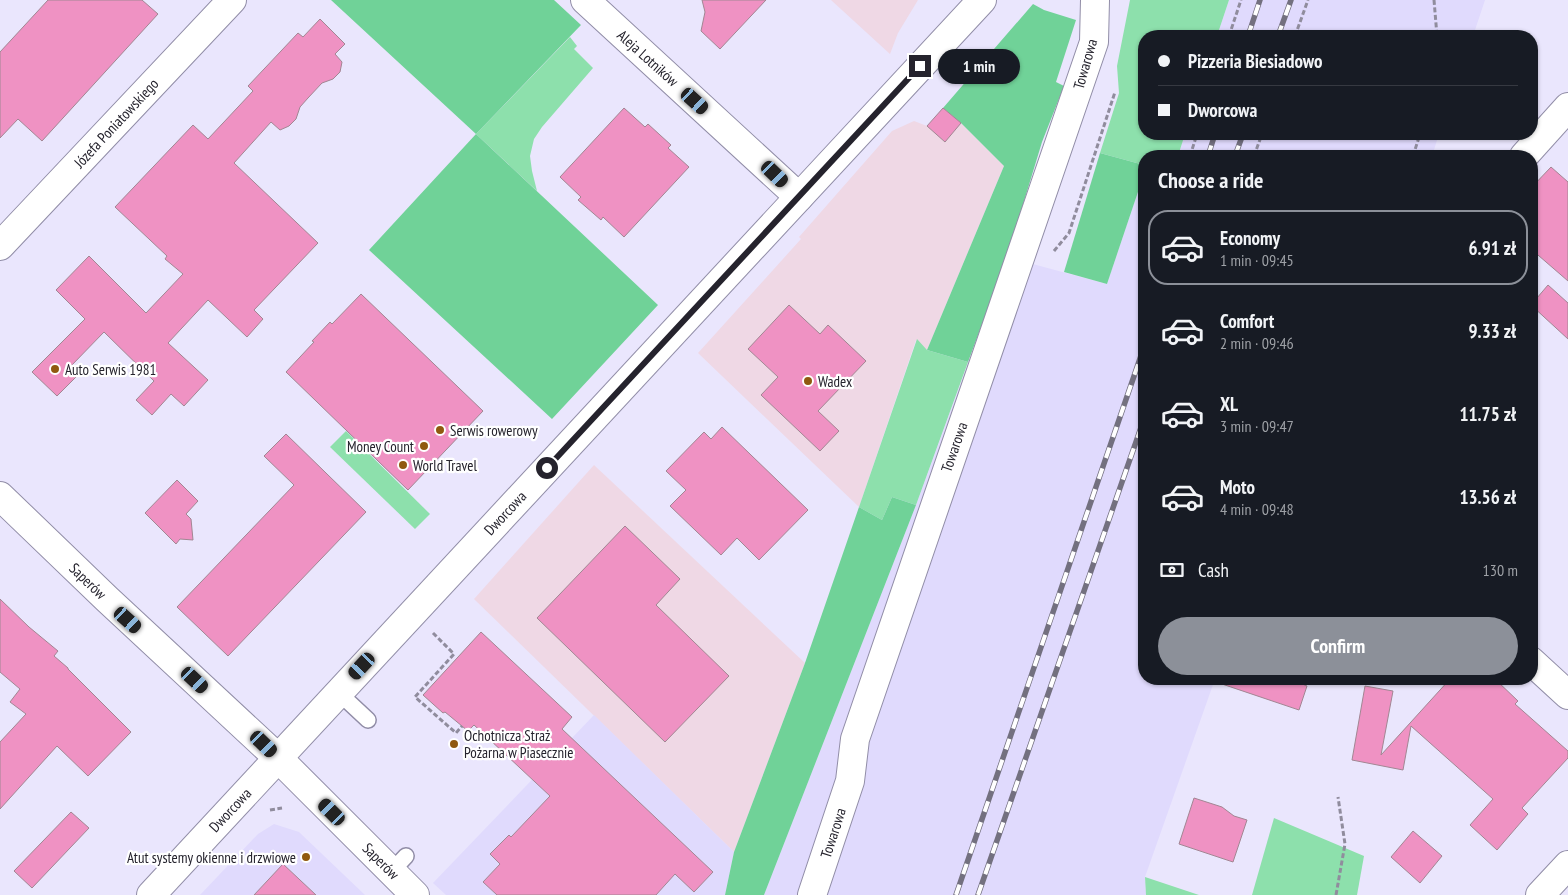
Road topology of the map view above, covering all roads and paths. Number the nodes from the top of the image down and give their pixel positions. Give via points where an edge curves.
1 (232, 0) edge
2 (585, 0) edge
3 (982, 0) edge
4 (1095, 0) edge
5 (1241, 0) edge
6 (1308, 0) edge
7 (1434, 0) edge
8 (1231, 30) edge
9 (1297, 30) edge
10 (1436, 30) edge
11 (1568, 108) edge
12 (1530, 150) edge
13 (799, 198) junction
14 (0, 246) edge
15 (0, 496) edge
16 (430, 631) dead end
17 (1538, 668) edge
18 (338, 692) junction
19 (1568, 695) edge
20 (368, 720) dead end
21 (462, 726) dead end
22 (278, 758) junction
23 (1338, 797) dead end
24 (1568, 865) edge
25 (151, 895) edge
26 (415, 895) edge
27 (812, 895) edge
28 (1336, 895) edge
29 (1540, 895) edge

1 - 14 street, Józefa Poniatowskiego
2 - 13 street, Aleja Lotników
3 - 13 street, Dworcowa
4 - 27 street, Towarowa via 1094,42 855,739 850,781
5 - 8 path
6 - 9 path
7 - 10 path
11 - 12 street
13 - 18 street, Dworcowa
15 - 22 street, Saperów
16 - 21 path via 454,654 415,697 456,733
17 - 19 street
18 - 20 lane
18 - 22 street, Dworcowa
22 - 25 street, Dworcowa
22 - 26 street, Saperów via 398,864
23 - 28 path via 1345,844
24 - 29 street

